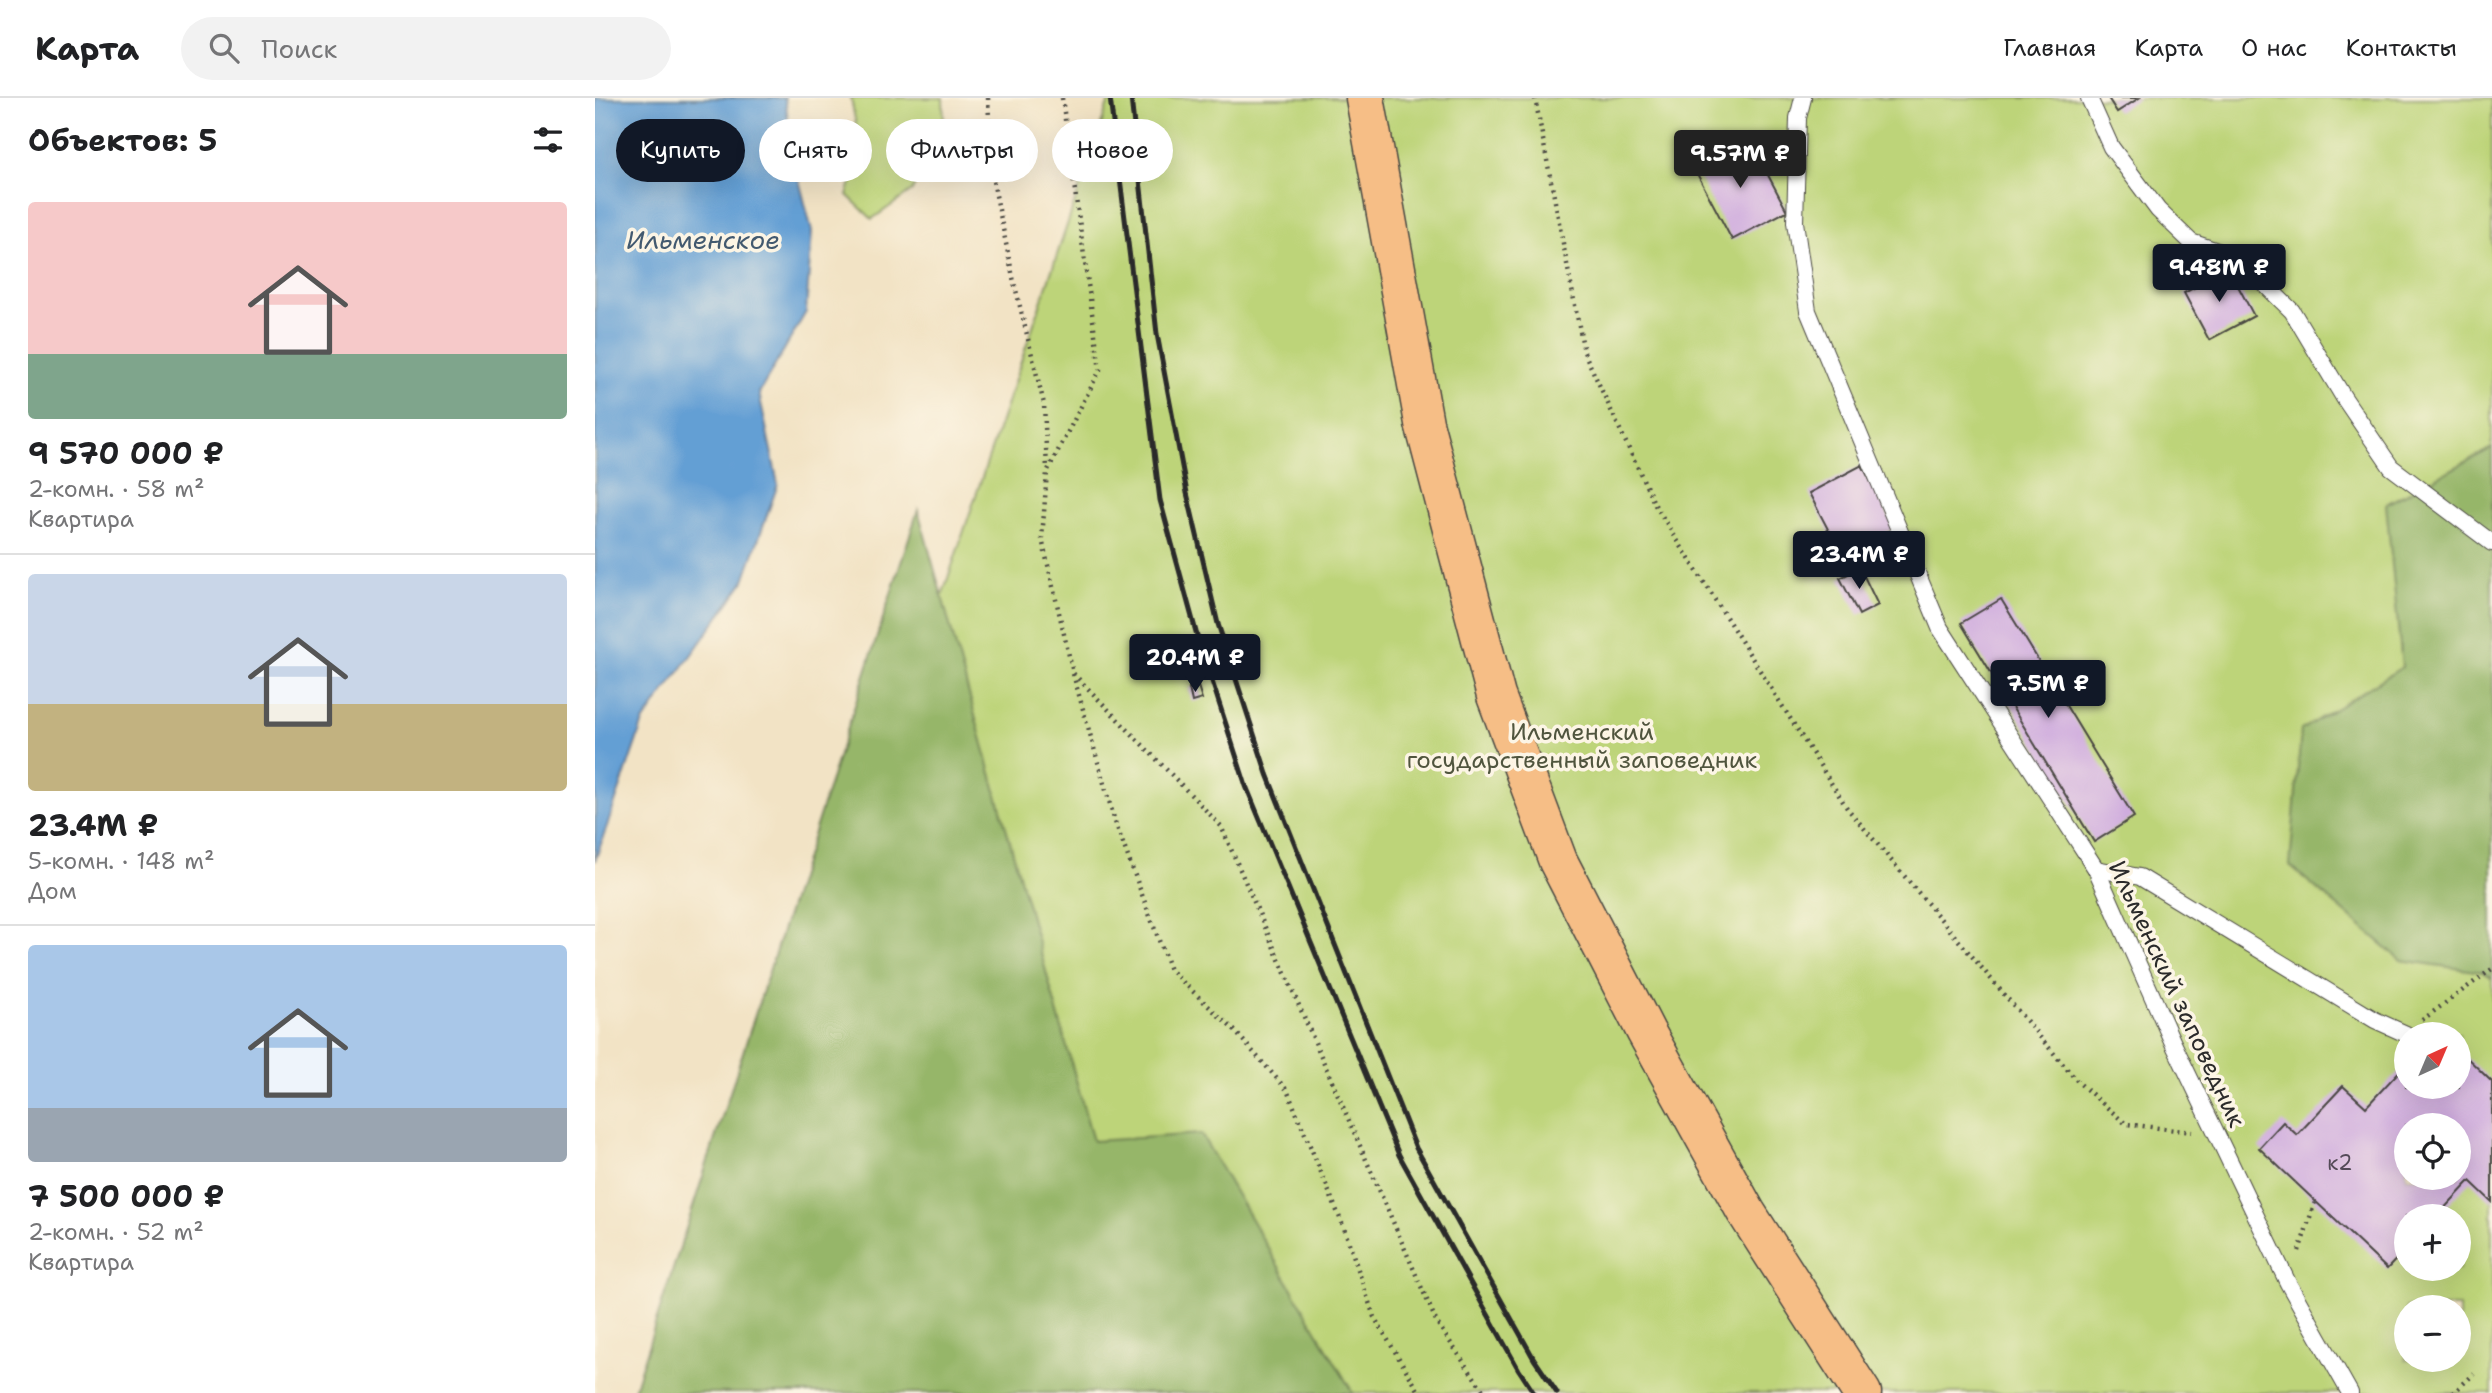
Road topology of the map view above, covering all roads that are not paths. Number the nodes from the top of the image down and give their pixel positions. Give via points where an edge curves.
1 (1364, 98) edge
2 (1803, 98) edge
3 (2089, 98) edge
4 (2492, 543) edge
5 (2097, 869) junction
6 (2394, 1029) edge
7 (1862, 1393) edge
8 (2350, 1393) edge

1 - 7 main road via 1424,423 1496,696 1558,861 1746,1212
2 - 5 lane, Ильменский заповедник via 1798,118 1795,222 1808,311 1940,628
3 - 4 lane via 2111,147 2158,210 2191,242 2238,258 2292,311 2391,467
5 - 6 lane via 2140,877
5 - 8 lane, Ильменский заповедник via 2173,1044 2288,1283

